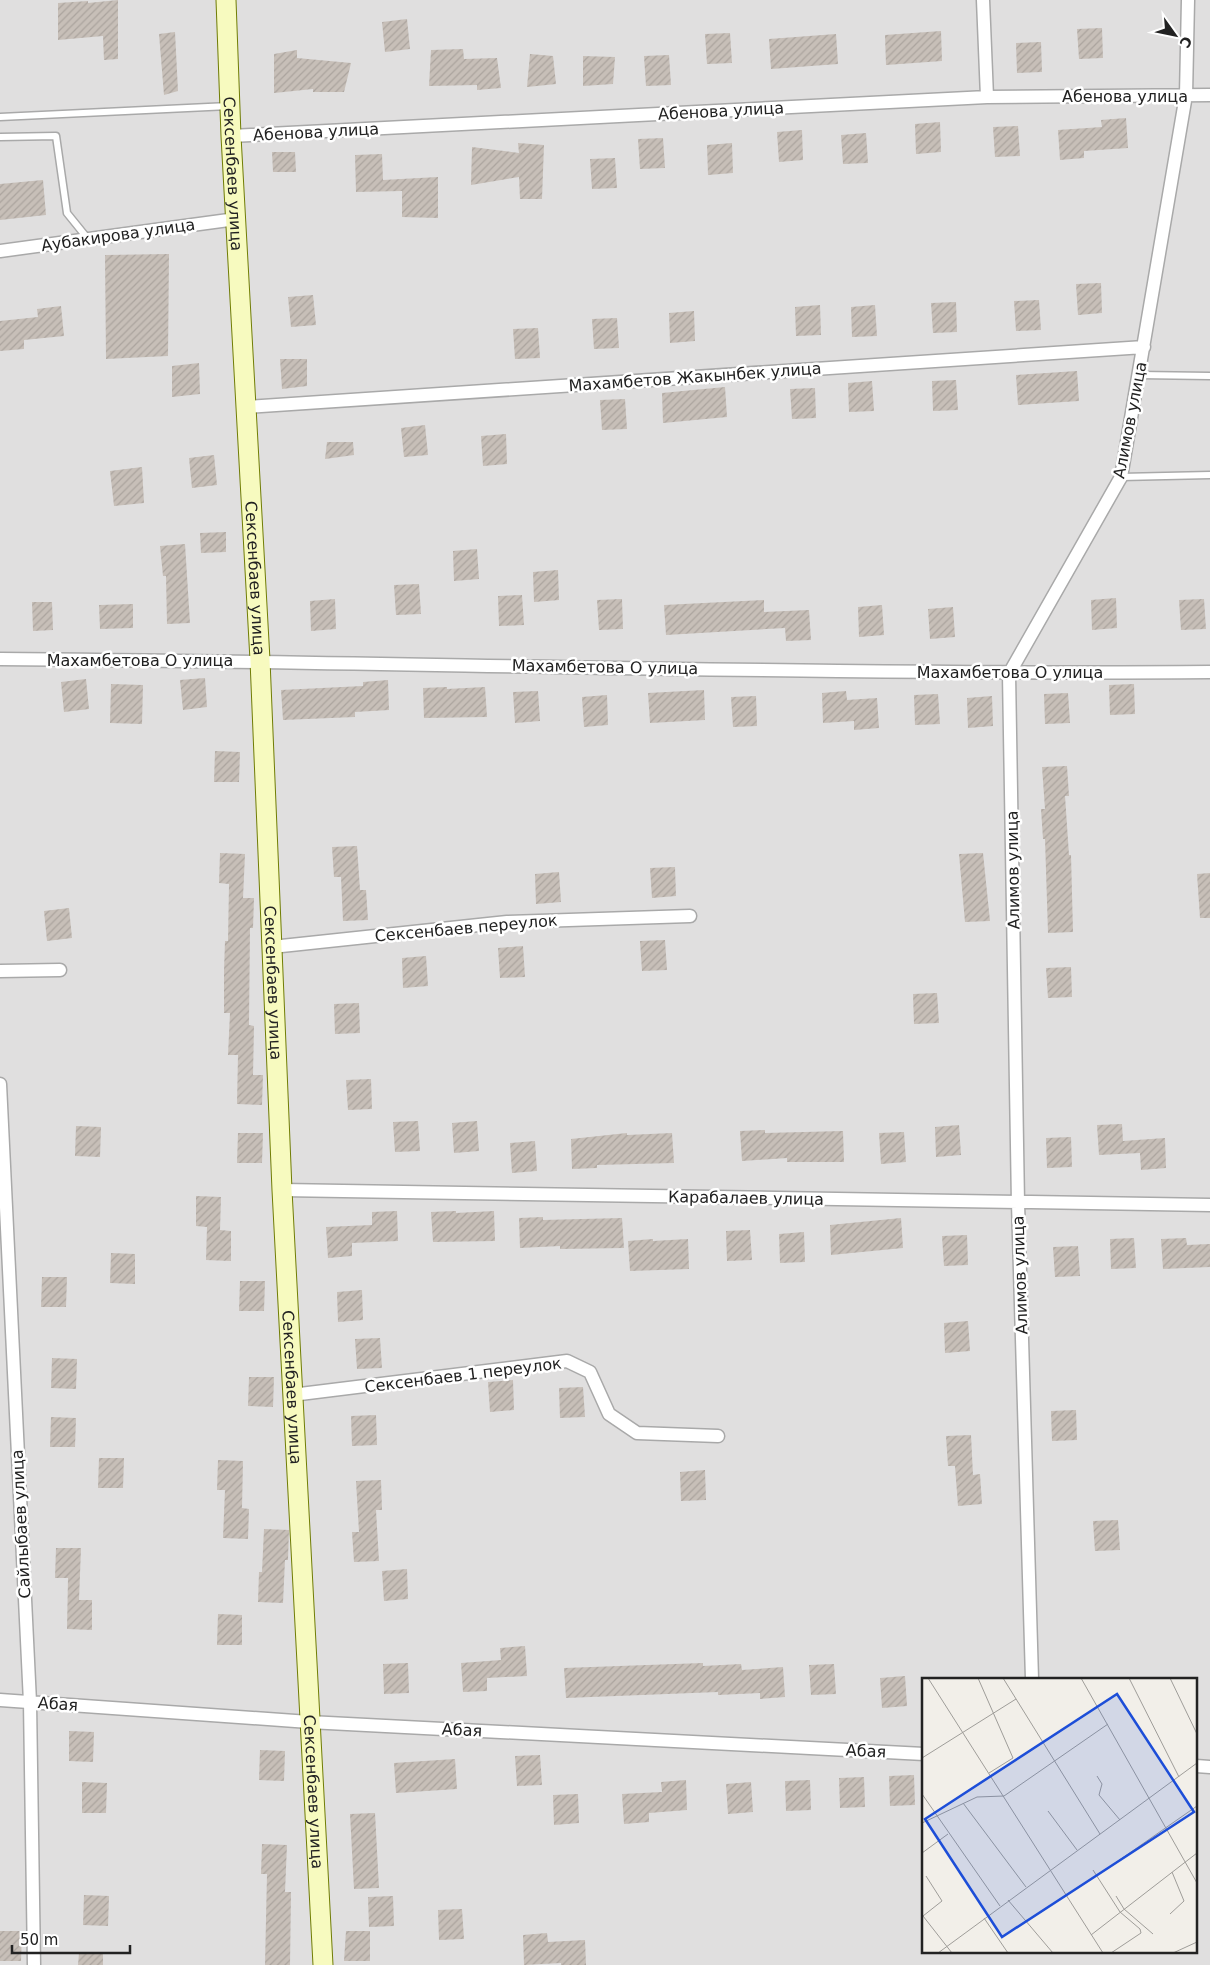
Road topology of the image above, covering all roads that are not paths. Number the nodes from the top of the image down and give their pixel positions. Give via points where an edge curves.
1 (226, 0) edge
2 (983, 0) edge
3 (1188, 0) edge
4 (1186, 95) junction
5 (1210, 95) edge
6 (987, 97) junction
7 (230, 106) junction
8 (0, 117) edge
9 (232, 136) junction
10 (0, 137) edge
11 (236, 219) junction
12 (88, 239) junction
13 (0, 251) edge
14 (1144, 348) junction
15 (1139, 375) junction
16 (1210, 376) edge
17 (246, 407) junction
18 (1210, 475) edge
19 (1121, 477) junction
20 (0, 658) edge
21 (260, 660) junction
22 (1210, 672) edge
23 (1009, 674) junction
24 (690, 916) dead end
25 (272, 947) junction
26 (60, 970) dead end
27 (0, 971) edge
28 (0, 1084) edge
29 (282, 1190) junction
30 (1018, 1203) junction
31 (1210, 1205) edge
32 (292, 1395) junction
33 (718, 1436) dead end
34 (1032, 1678) edge
35 (0, 1700) edge
36 (30, 1702) junction
37 (309, 1722) junction
38 (922, 1754) edge
39 (34, 1965) edge
40 (323, 1965) edge

1 - 7 street, Сексенбаев улица
2 - 6 street
3 - 4 street, Алимов улица
4 - 5 street, Абенова улица
4 - 6 street, Абенова улица
4 - 14 street, Алимов улица
6 - 9 street, Абенова улица
7 - 8 lane
7 - 9 street, Сексенбаев улица
9 - 11 street, Сексенбаев улица
10 - 12 lane via 56,136 67,213
11 - 12 street, Аубакирова улица
11 - 17 street, Сексенбаев улица
12 - 13 street, Аубакирова улица
14 - 15 street, Алимов улица
14 - 17 street, Махамбетов Жакынбек улица
15 - 16 lane
15 - 19 street, Алимов улица
17 - 21 street, Сексенбаев улица
18 - 19 lane
19 - 23 street, Алимов улица
20 - 21 street, Махамбетова О улица
21 - 23 street, Махамбетова О улица
21 - 25 street, Сексенбаев улица
22 - 23 street, Махамбетова О улица
23 - 30 street, Алимов улица
24 - 25 street, Сексенбаев переулок via 506,922
25 - 29 street, Сексенбаев улица
26 - 27 street
28 - 36 street, Сайлыбаев улица
29 - 30 street, Карабалаев улица
29 - 32 street, Сексенбаев улица
30 - 31 street, Карабалаев улица
30 - 34 street, Алимов улица
32 - 33 street, Сексенбаев 1 переулок via 567,1361 590,1372 609,1414 637,1433
32 - 37 street, Сексенбаев улица
35 - 36 street, Абая
36 - 37 street, Абая
36 - 39 street, Сайлыбаев улица
37 - 38 street, Абая
37 - 40 street, Сексенбаев улица

